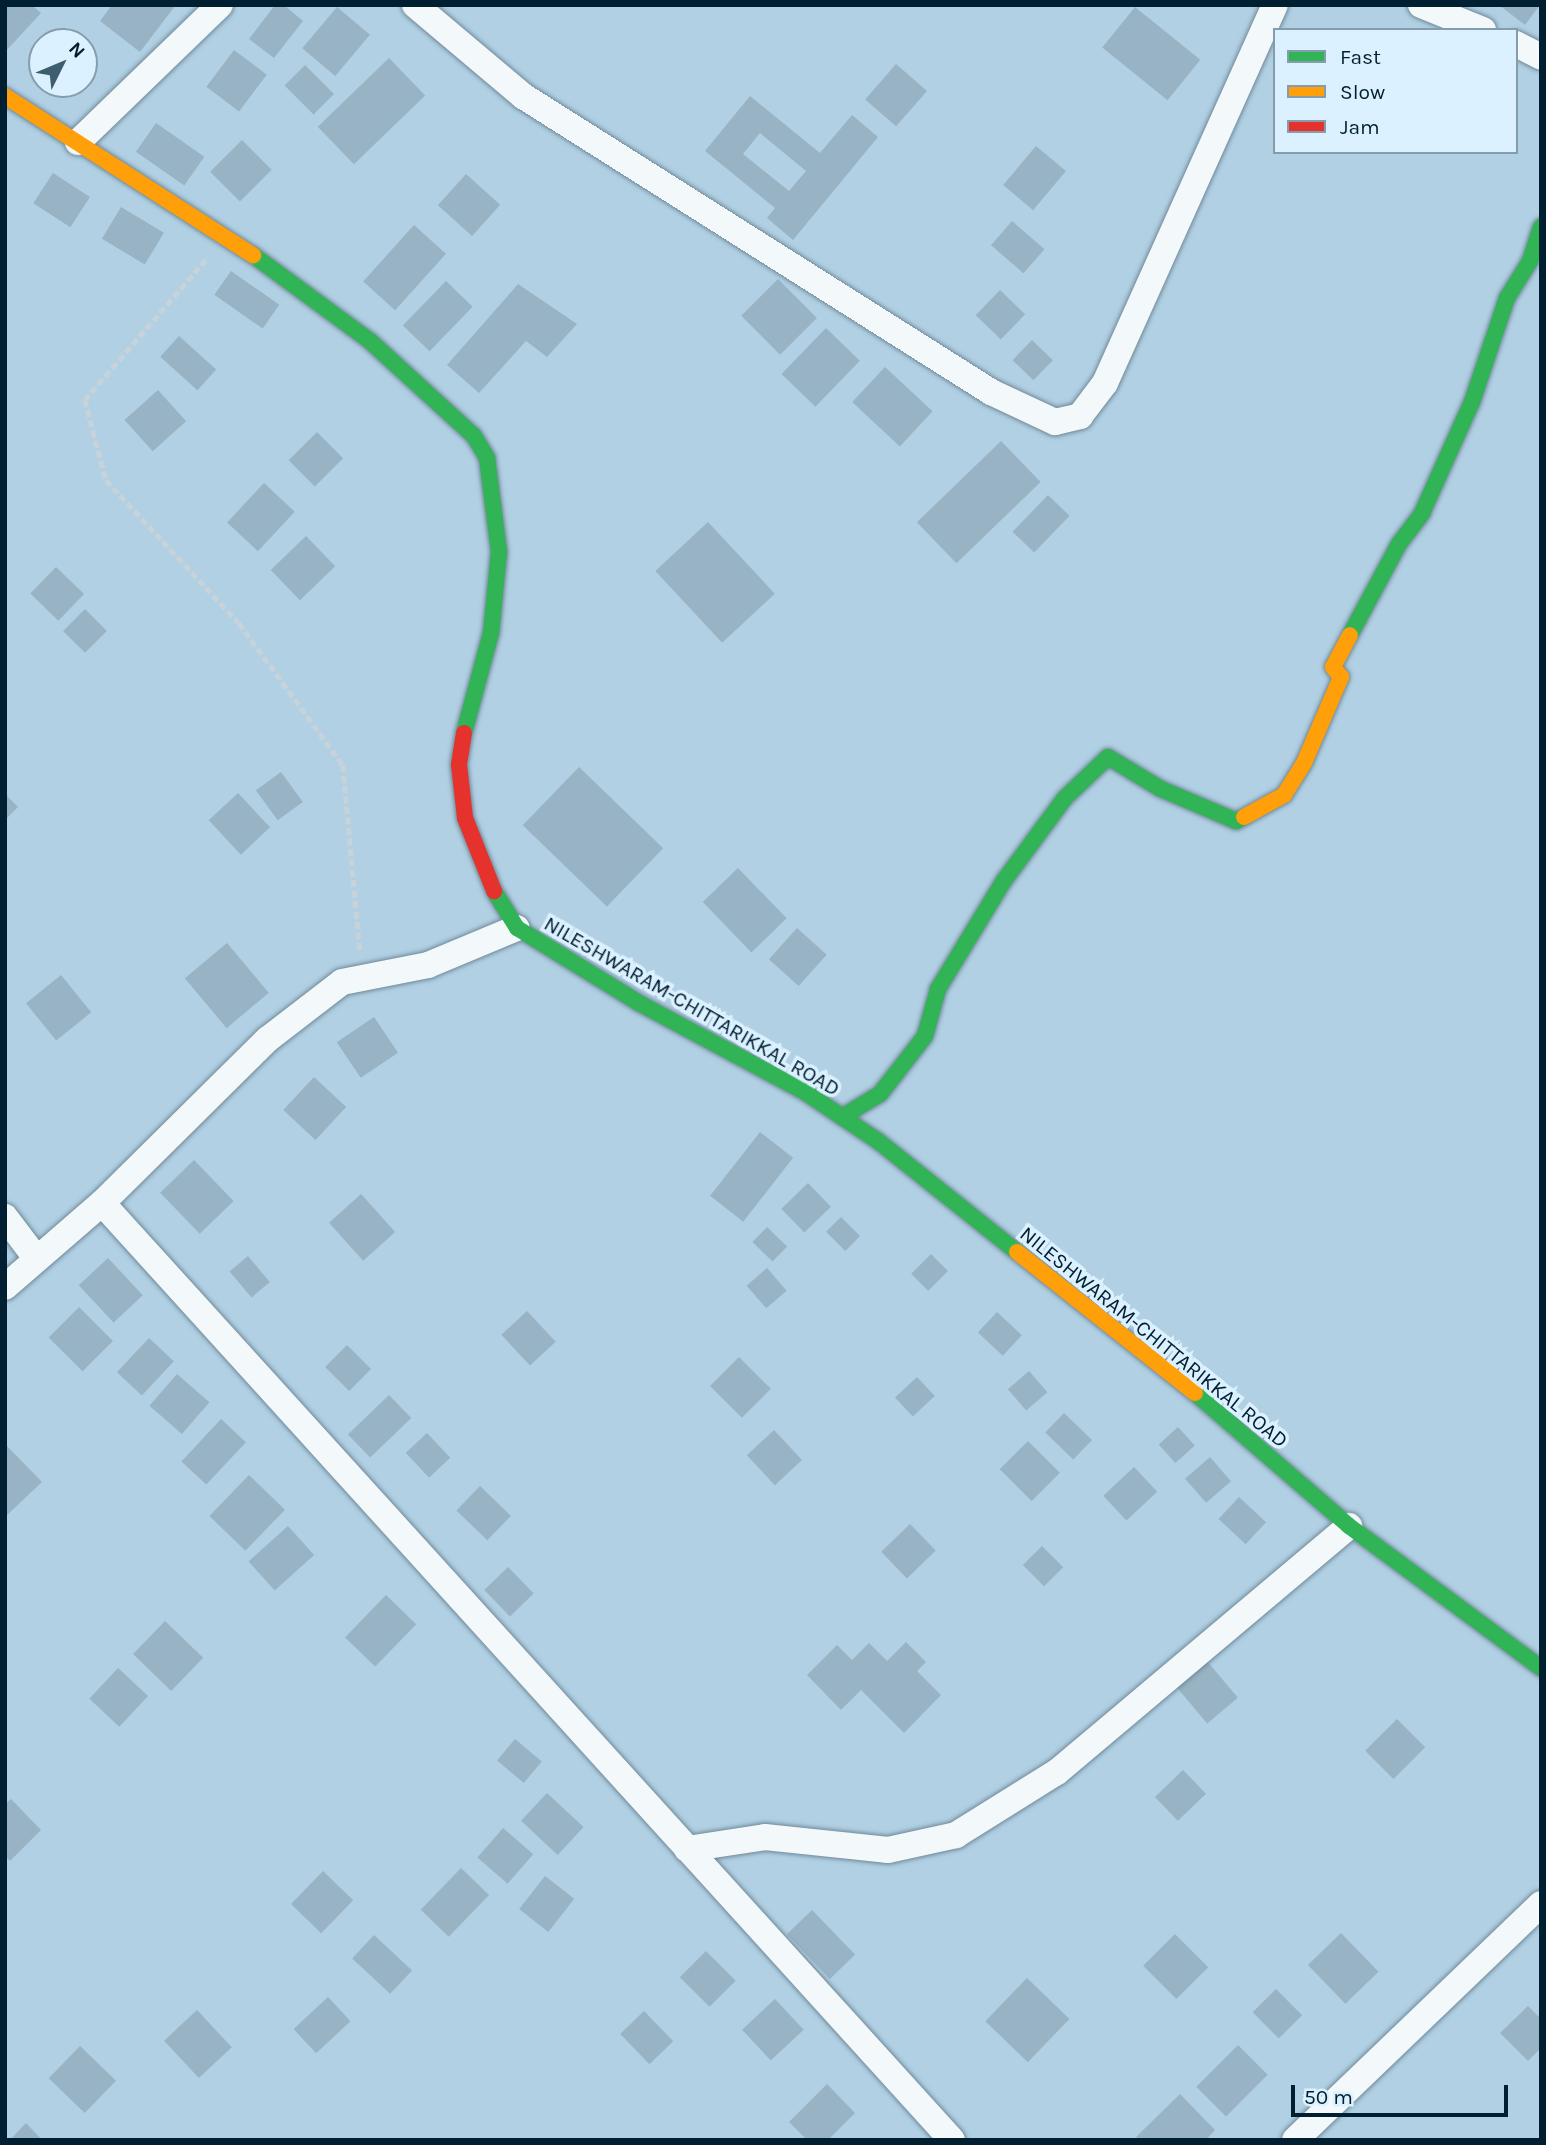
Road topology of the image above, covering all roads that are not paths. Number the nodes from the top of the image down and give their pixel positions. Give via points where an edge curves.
1 (220, 5) edge
2 (415, 5) edge
3 (1275, 5) edge
4 (1421, 5) edge
5 (1478, 28) edge
6 (1518, 45) edge
7 (1541, 57) edge
8 (5, 96) edge
9 (78, 142) junction
10 (1541, 227) edge
11 (517, 928) junction
12 (842, 1116) junction
13 (102, 1203) junction
14 (5, 1217) edge
15 (36, 1258) junction
16 (5, 1287) edge
17 (1349, 1525) junction
18 (1541, 1668) edge
19 (687, 1849) junction
20 (1541, 1903) edge
21 (952, 2140) edge
22 (1295, 2140) edge

1 - 9 street
2 - 3 street via 523,96 991,392 1055,422 1080,416 1105,383
4 - 5 street
6 - 7 street
8 - 9 main road, NILESHWARAM-CHITTARIKKAL ROAD
9 - 11 main road, NILESHWARAM-CHITTARIKKAL ROAD via 227,236 370,341 474,436 487,457 498,566 491,633 468,709 459,765 464,818 488,881
10 - 12 main road via 1530,261 1507,298 1472,402 1422,513 1399,544 1334,667 1341,677 1304,763 1284,795 1236,821 1161,789 1108,757 1065,798 1003,882 938,989 925,1036 880,1094
11 - 12 main road, NILESHWARAM-CHITTARIKKAL ROAD via 639,1003
11 - 13 street via 428,965 342,982 268,1039
12 - 17 main road, NILESHWARAM-CHITTARIKKAL ROAD via 1221,1414
13 - 15 street
13 - 19 street
14 - 15 street
15 - 16 street
17 - 18 main road, NILESHWARAM-CHITTARIKKAL ROAD
17 - 19 street via 1057,1772 956,1835 888,1850 765,1836
19 - 21 street
20 - 22 street

